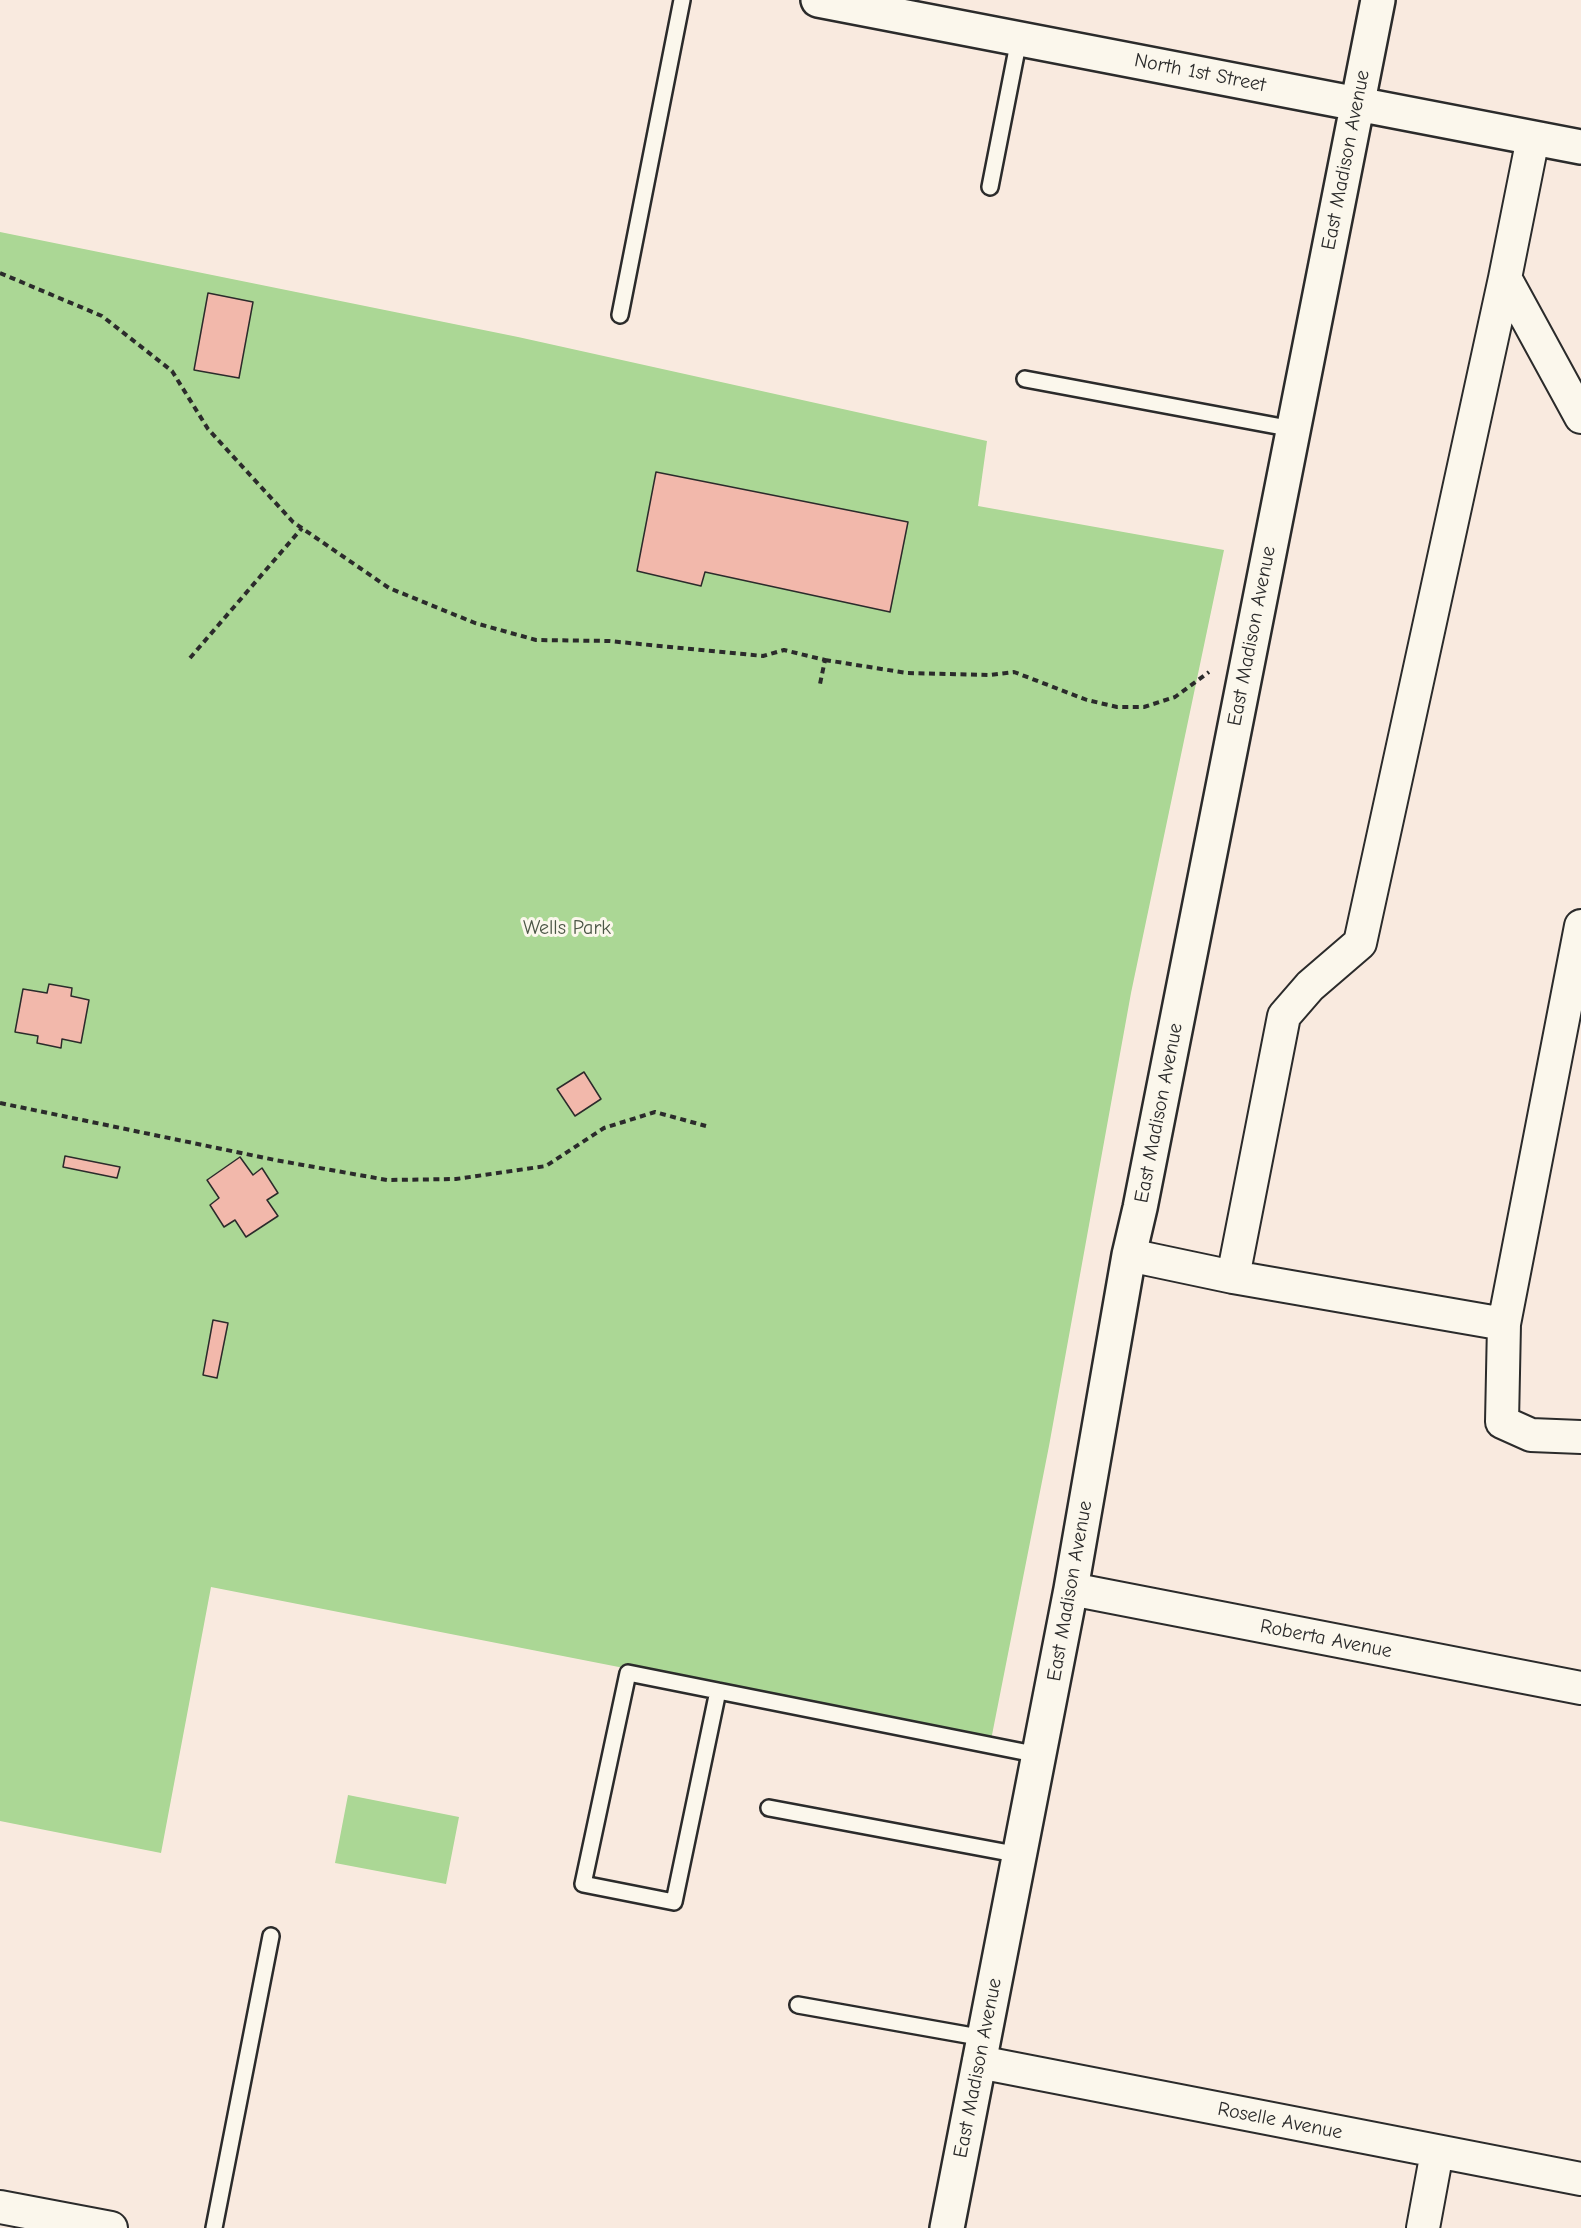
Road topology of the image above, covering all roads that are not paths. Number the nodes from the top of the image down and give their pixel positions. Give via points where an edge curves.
1 (682, 0) edge
2 (818, 0) edge
3 (1378, 0) edge
4 (1019, 39) junction
5 (1358, 103) junction
6 (1533, 138) junction
7 (1581, 147) edge
8 (990, 187) dead end
9 (1505, 278) junction
10 (620, 315) dead end
11 (1025, 379) dead end
12 (1581, 417) edge
13 (1293, 429) junction
14 (1581, 926) edge
15 (1128, 1255) junction
16 (1233, 1277) junction
17 (1504, 1324) junction
18 (1581, 1437) edge
19 (1071, 1589) junction
20 (1581, 1688) edge
21 (718, 1691) junction
22 (1039, 1755) junction
23 (769, 1808) dead end
24 (1020, 1855) junction
25 (271, 1936) dead end
26 (798, 2006) dead end
27 (982, 2050) junction
28 (1437, 2152) junction
29 (1581, 2180) edge
30 (0, 2207) edge
31 (111, 2228) edge
32 (214, 2228) edge
33 (947, 2228) edge
34 (1423, 2228) edge

1 - 10 lane
2 - 4 street, North 1st Street
3 - 5 street, East Madison Avenue
4 - 5 street, North 1st Street
4 - 8 lane
5 - 6 street, North 1st Street
5 - 13 street, East Madison Avenue
6 - 7 street, North 1st Street
6 - 9 street
9 - 12 street
9 - 16 street via 1360,943 1310,986 1284,1016
11 - 13 lane
13 - 15 street, East Madison Avenue via 1143,1196
14 - 17 street
15 - 16 street
15 - 19 street, East Madison Avenue
16 - 17 street
17 - 18 street via 1502,1422 1531,1435
19 - 20 street, Roberta Avenue
19 - 22 street, East Madison Avenue
21 - 21 lane via 628,1673 583,1884 674,1902
21 - 22 lane
22 - 24 street, East Madison Avenue
23 - 24 lane
24 - 27 street, East Madison Avenue
25 - 32 lane
26 - 27 lane
27 - 28 street, Roselle Avenue
27 - 33 street, East Madison Avenue
28 - 29 street, Roselle Avenue
28 - 34 street
30 - 31 street

